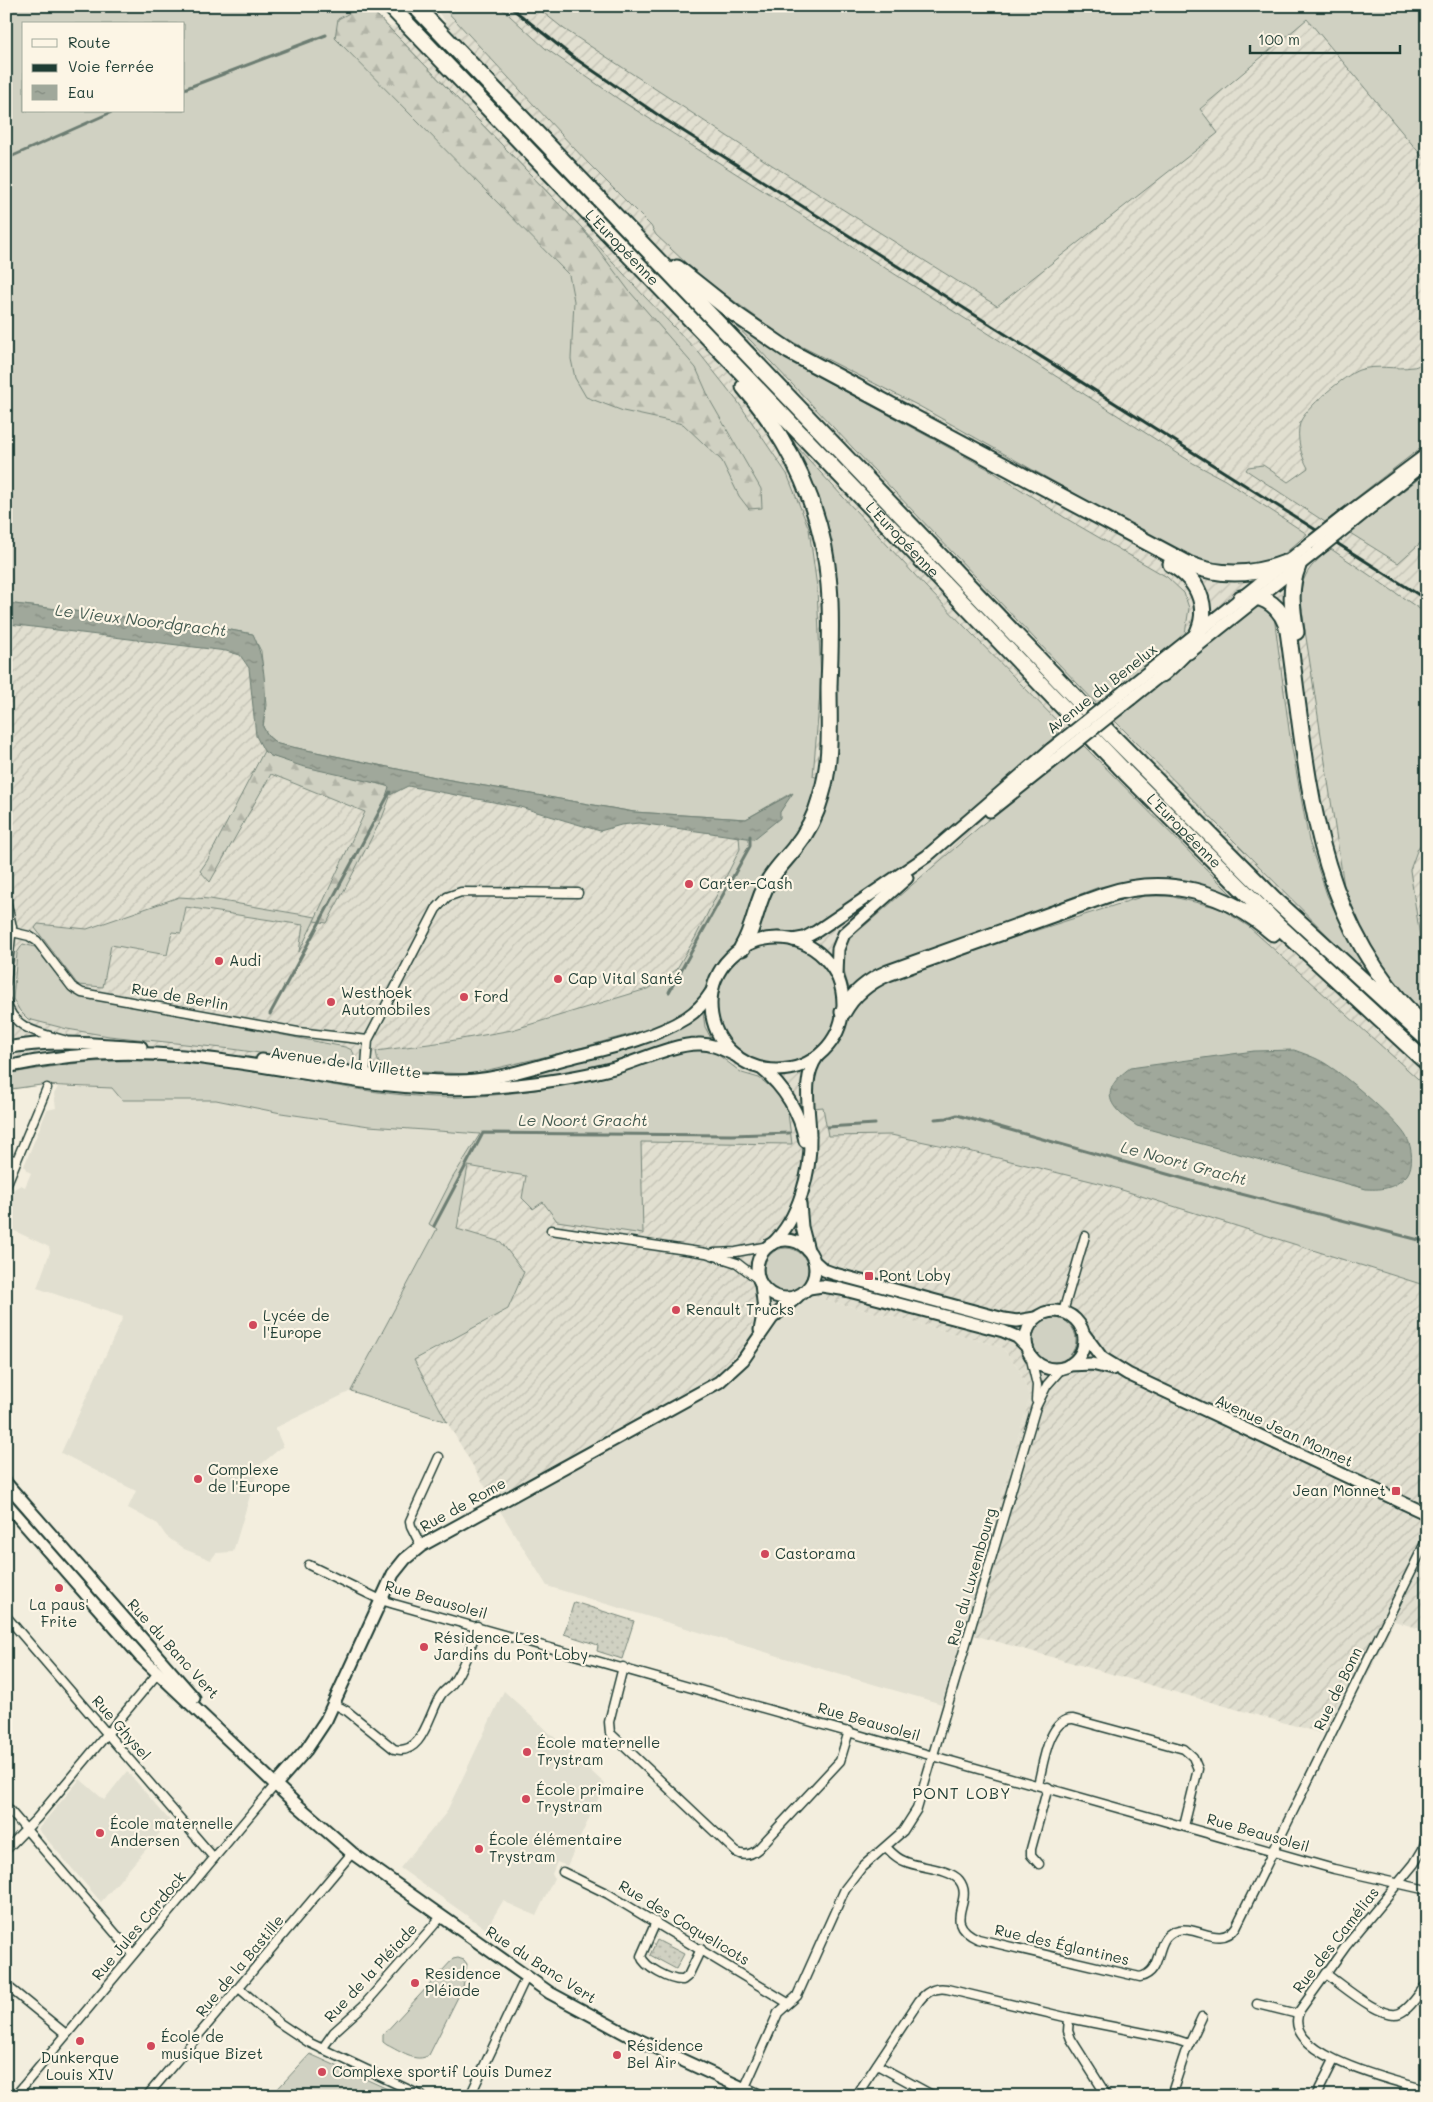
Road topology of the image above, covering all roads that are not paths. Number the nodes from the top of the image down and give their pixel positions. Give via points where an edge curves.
1 (390, 6) edge
2 (415, 6) edge
3 (458, 51) junction
4 (518, 138) junction
5 (973, 450) junction
6 (1427, 454) edge
7 (1427, 463) edge
8 (1351, 517) junction
9 (1291, 565) junction
10 (1241, 598) junction
11 (1259, 598) junction
12 (1198, 633) junction
13 (1162, 674) junction
14 (1128, 695) junction
15 (1054, 754) junction
16 (578, 893) dead end
17 (1337, 895) junction
18 (6, 900) edge
19 (12, 932) junction
20 (793, 940) junction
21 (742, 948) junction
22 (10, 953) junction
23 (6, 964) edge
24 (837, 976) junction
25 (6, 982) edge
26 (712, 991) junction
27 (6, 1001) edge
28 (843, 1012) junction
29 (1427, 1028) edge
30 (1427, 1039) edge
31 (368, 1040) junction
32 (73, 1043) junction
33 (6, 1048) edge
34 (737, 1056) junction
35 (818, 1056) junction
36 (6, 1060) edge
37 (32, 1062) junction
38 (1427, 1063) edge
39 (6, 1067) edge
40 (762, 1069) junction
41 (365, 1079) junction
42 (47, 1088) dead end
43 (6, 1157) edge
44 (16, 1161) junction
45 (807, 1162) junction
46 (6, 1186) edge
47 (800, 1197) junction
48 (550, 1230) dead end
49 (1085, 1236) dead end
50 (771, 1245) junction
51 (706, 1253) junction
52 (812, 1256) junction
53 (760, 1282) junction
54 (808, 1288) junction
55 (797, 1296) junction
56 (1063, 1312) junction
57 (1035, 1318) junction
58 (1084, 1334) junction
59 (756, 1341) junction
60 (1029, 1351) junction
61 (1066, 1366) junction
62 (1128, 1374) junction
63 (1036, 1407) junction
64 (439, 1457) dead end
65 (6, 1483) edge
66 (6, 1503) edge
67 (1427, 1514) edge
68 (1427, 1539) edge
69 (421, 1546) junction
70 (309, 1565) dead end
71 (381, 1600) junction
72 (6, 1616) edge
73 (477, 1626) junction
74 (623, 1667) junction
75 (158, 1673) junction
76 (334, 1704) junction
77 (849, 1731) junction
78 (107, 1733) junction
79 (934, 1756) junction
80 (278, 1782) junction
81 (1038, 1785) junction
82 (1048, 1787) junction
83 (6, 1806) edge
84 (1184, 1826) junction
85 (26, 1829) junction
86 (1427, 1835) edge
87 (886, 1847) junction
88 (6, 1850) edge
89 (1274, 1851) junction
90 (352, 1853) junction
91 (214, 1858) junction
92 (1039, 1864) dead end
93 (563, 1872) dead end
94 (1398, 1883) junction
95 (1427, 1890) edge
96 (441, 1917) junction
97 (656, 1922) junction
98 (701, 1949) junction
99 (133, 1954) junction
100 (1326, 1974) junction
101 (526, 1977) junction
102 (1427, 1984) edge
103 (6, 1985) edge
104 (238, 1988) junction
105 (788, 2003) junction
106 (1257, 2004) dead end
107 (1298, 2014) junction
108 (1202, 2017) dead end
109 (1069, 2018) junction
110 (66, 2034) junction
111 (1189, 2044) junction
112 (322, 2049) junction
113 (1334, 2060) junction
114 (876, 2065) junction
115 (1427, 2090) edge
116 (743, 2092) edge
117 (14, 2096) edge
118 (148, 2096) edge
119 (422, 2096) edge
120 (470, 2096) edge
121 (760, 2096) edge
122 (856, 2096) edge
123 (934, 2096) edge
124 (1107, 2096) edge
125 (1171, 2096) edge
126 (1316, 2096) edge

1 - 4 highway, L'Européenne
2 - 3 highway, L'Européenne
3 - 5 highway via 661,253 713,298 789,350
3 - 30 highway, L'Européenne via 1118,743 1273,898
4 - 21 highway via 752,398 793,460 819,525 828,566 830,599 825,781 809,827 766,885
4 - 38 highway, L'Européenne via 1155,803 1307,953
5 - 9 highway via 1200,569 1242,574
5 - 12 highway via 1069,509 1182,571 1196,586 1203,602
6 - 8 street, Avenue du Benelux
7 - 8 street, Avenue du Benelux
8 - 9 street, Avenue du Benelux, bridge
9 - 10 street, Avenue du Benelux
9 - 11 street, Avenue du Benelux
9 - 17 highway via 1292,606
10 - 11 highway
10 - 12 street, Avenue du Benelux
11 - 13 street, Avenue du Benelux
11 - 17 highway via 1282,613 1287,626 1318,831
12 - 13 highway via 1190,646
12 - 14 street, Avenue du Benelux
13 - 14 street, Avenue du Benelux
14 - 15 street, Avenue du Benelux, bridge
15 - 20 street, Avenue du Benelux via 914,865 817,931
15 - 24 street, Avenue du Benelux via 844,934 839,944
16 - 31 street via 467,892 447,897 436,909
17 - 29 highway via 1370,961
18 - 19 street
19 - 22 street
19 - 31 street, Rue de Berlin via 37,941 72,987 82,993 298,1032
20 - 21 street via 768,938
20 - 24 street via 820,954
21 - 26 street via 722,968
22 - 23 street
22 - 25 street
24 - 28 street
26 - 34 street via 714,1025 724,1044
26 - 41 street, Avenue de la Villette via 691,1015 656,1032 507,1074 459,1081
27 - 32 street via 22,1025
28 - 35 street via 836,1035
28 - 38 highway via 864,987 888,972 1114,892 1172,887 1218,898 1257,919
31 - 41 street
32 - 33 street, Avenue de la Villette
32 - 41 street, Avenue de la Villette via 286,1063
34 - 40 street
34 - 41 street, Avenue de la Villette via 710,1045 698,1044 598,1072 484,1088 444,1089
35 - 40 street via 794,1068
35 - 45 street via 808,1076 810,1137
36 - 37 street
37 - 39 street, Avenue de la Villette
37 - 41 street, Avenue de la Villette via 110,1054 166,1054
40 - 45 street via 780,1087 797,1114
42 - 44 street
43 - 44 street
44 - 46 street
45 - 47 street
47 - 50 street via 789,1225
47 - 52 street via 802,1228
48 - 51 street
49 - 56 street
50 - 51 street
50 - 52 street via 781,1240 792,1241 802,1245
50 - 53 street via 758,1262
51 - 53 street via 737,1263
52 - 54 street via 814,1276
52 - 57 street via 824,1270 835,1274 1004,1319
53 - 55 street via 768,1292 778,1297
53 - 59 street, Rue de Rome via 764,1310
54 - 55 street
54 - 60 street via 835,1287 1003,1331 1017,1337
55 - 59 street, Rue de Rome via 776,1314
56 - 57 street via 1047,1311
56 - 58 street via 1076,1319
57 - 60 street via 1027,1332
58 - 61 street via 1081,1352
58 - 62 street, Avenue Jean Monnet via 1102,1358
59 - 69 street, Rue de Rome via 736,1368 719,1382
60 - 61 street via 1044,1367
60 - 63 street, Rue du Luxembourg via 1037,1385
61 - 62 street, Avenue Jean Monnet via 1096,1364
61 - 63 street, Rue du Luxembourg via 1049,1381
62 - 67 street, Avenue Jean Monnet
63 - 79 street, Rue du Luxembourg
64 - 69 street via 410,1521
65 - 80 street, Rue du Banc Vert via 185,1688
66 - 75 street, Rue du Banc Vert
68 - 89 street, Rue de Bonn
69 - 71 street, Rue de Rome via 396,1569
70 - 71 street, Rue Beausoleil
71 - 73 street, Rue Beausoleil
71 - 76 street, Rue de Rome
72 - 78 street, Rue Ghysel
73 - 74 street, Rue Beausoleil
73 - 76 street via 455,1680 441,1694 423,1732 409,1748 394,1749
74 - 77 street, Rue Beausoleil
74 - 77 street via 609,1722 610,1733 742,1855 758,1849 839,1762
75 - 78 street
75 - 80 street, Rue du Banc Vert
76 - 80 street, Rue de Rome via 316,1736
77 - 79 street, Rue Beausoleil
78 - 85 street
78 - 91 street, Rue Ghysel
79 - 81 street, Rue Beausoleil
79 - 87 street, Rue du Luxembourg via 918,1809 907,1826
80 - 90 street, Rue du Banc Vert via 296,1804
80 - 91 street, Rue Jules Cardock
81 - 82 street, Rue Beausoleil
81 - 84 street via 1053,1732 1059,1723 1066,1720 1073,1719 1184,1749 1193,1757 1198,1769
82 - 84 street, Rue Beausoleil
82 - 92 street via 1031,1849 1031,1855
83 - 85 street
84 - 89 street, Rue Beausoleil
85 - 88 street
85 - 99 street
86 - 94 street, Rue des Camélias via 1418,1859
87 - 89 street, Rue des Églantines via 905,1862 958,1878 964,1891 959,1921 973,1937 1140,1977 1154,1968 1163,1941 1171,1932 1184,1929 1218,1937 1232,1932
87 - 105 street, Rue du Luxembourg via 862,1867 849,1884 797,1996
89 - 94 street, Rue Beausoleil
90 - 96 street, Rue du Banc Vert
90 - 104 street, Rue de la Bastille
91 - 99 street, Rue Jules Cardock
93 - 97 street, Rue des Coquelicots
94 - 95 street, Rue Beausoleil
94 - 100 street, Rue des Camélias
96 - 101 street, Rue du Banc Vert
96 - 112 street, Rue de la Pléiade
97 - 98 street, Rue des Coquelicots
97 - 98 street via 641,1956 649,1966 673,1979 683,1980
98 - 105 street, Rue des Coquelicots
99 - 110 street, Rue Jules Cardock
100 - 102 street via 1371,2005 1392,2014 1405,2010
100 - 107 street, Rue des Camélias
101 - 116 street, Rue du Banc Vert via 617,2029
101 - 120 street
103 - 110 street
104 - 112 street via 278,2022
104 - 118 street, Rue de la Bastille
105 - 116 street, Rue du Luxembourg via 776,2017
106 - 107 street
107 - 113 street via 1298,2025 1305,2039
108 - 111 street
109 - 111 street via 1174,2038
109 - 114 street via 937,1989 927,1992 919,2001
109 - 124 street via 1070,2035
110 - 117 street, Rue Jules Cardock
111 - 125 street
112 - 119 street
113 - 115 street
113 - 126 street
114 - 122 street
114 - 123 street
116 - 121 street, Rue du Banc Vert

